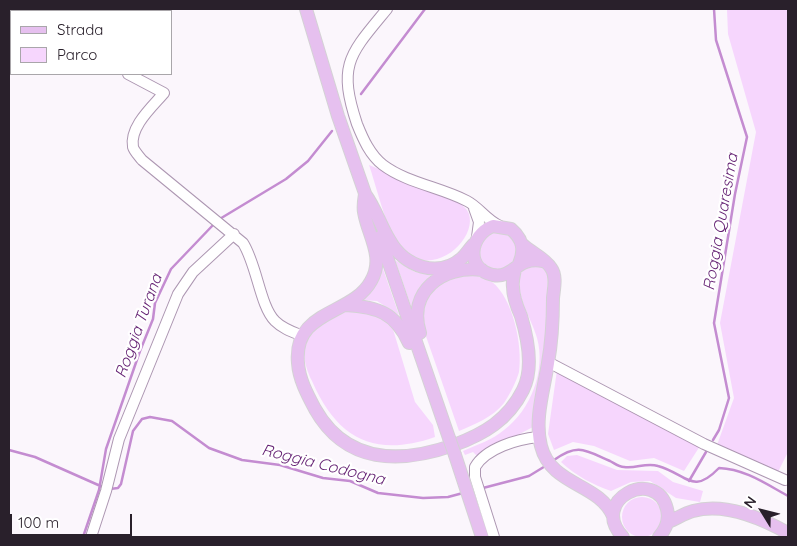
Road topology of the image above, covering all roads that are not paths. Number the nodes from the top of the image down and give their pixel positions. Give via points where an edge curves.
1 (306, 9) edge
2 (387, 9) edge
3 (130, 75) edge
4 (365, 194) junction
5 (474, 207) junction
6 (500, 226) junction
7 (234, 234) junction
8 (476, 240) junction
9 (522, 244) junction
10 (546, 262) junction
11 (517, 266) junction
12 (488, 272) junction
13 (514, 296) junction
14 (343, 305) junction
15 (302, 336) junction
16 (548, 362) junction
17 (424, 365) junction
18 (538, 437) junction
19 (469, 476) junction
20 (785, 480) dead end
21 (594, 494) junction
22 (621, 496) junction
23 (477, 501) junction
24 (666, 505) junction
25 (693, 511) junction
26 (613, 516) junction
27 (668, 522) junction
28 (788, 533) edge
29 (91, 537) edge
30 (482, 537) edge
31 (494, 537) edge
32 (623, 537) edge
33 (659, 537) edge

1 - 4 main road
2 - 5 street via 357,46 347,71 348,98 362,136 372,154 384,166
3 - 7 street via 164,92 132,137 133,148 142,160
4 - 8 main road via 390,241 408,261 419,266 438,268 461,258
4 - 14 main road via 363,210 376,251 377,266 364,292
4 - 17 main road
5 - 6 street
5 - 8 street via 479,222
6 - 8 main road via 487,228
6 - 9 main road via 516,233
7 - 15 street via 250,254 269,312 284,328
7 - 29 street via 194,272 178,294 119,439
8 - 12 main road via 474,258
9 - 10 main road
9 - 11 main road via 522,257
10 - 11 main road via 532,260
10 - 16 main road via 553,271 554,280
11 - 12 main road via 509,273
11 - 13 main road
12 - 13 main road
12 - 17 main road via 456,269 442,274 430,284 417,322 424,345
13 - 15 main road via 528,350 528,371 517,401 493,427 456,444 410,457 385,457 348,445 320,417 302,384 297,350
14 - 15 main road via 319,318
14 - 17 main road via 376,308 387,314 403,328 412,350
16 - 18 main road
16 - 20 street via 704,444
17 - 19 main road, bridge via 455,455
18 - 19 street via 516,441 483,458
18 - 21 main road via 545,457 554,469 570,482
19 - 23 main road
21 - 22 main road via 611,498
21 - 26 main road via 606,504
22 - 24 main road via 646,489 655,492
22 - 26 main road
23 - 30 main road
23 - 31 street
24 - 25 main road
24 - 27 main road
25 - 27 main road
25 - 28 main road via 731,511 764,520
26 - 32 main road
27 - 33 main road

